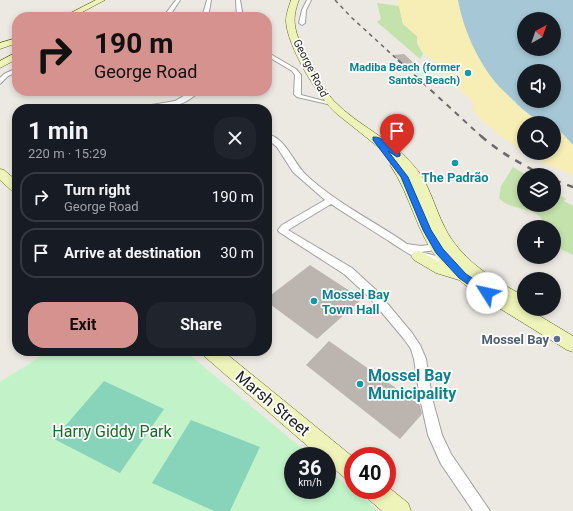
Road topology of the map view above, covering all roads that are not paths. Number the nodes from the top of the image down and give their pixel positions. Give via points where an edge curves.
1 (101, 0) edge
2 (107, 0) edge
3 (178, 0) edge
4 (208, 0) edge
5 (238, 0) edge
6 (295, 0) edge
7 (309, 0) edge
8 (93, 7) junction
9 (77, 12) edge
10 (84, 12) edge
11 (86, 12) edge
12 (170, 12) edge
13 (206, 12) edge
14 (239, 12) edge
15 (302, 23) dead end
16 (12, 42) edge
17 (0, 46) edge
18 (12, 51) edge
19 (12, 57) edge
20 (272, 57) edge
21 (0, 58) edge
22 (0, 65) edge
23 (12, 72) edge
24 (0, 82) edge
25 (322, 94) junction
26 (189, 96) edge
27 (299, 96) junction
28 (172, 104) edge
29 (330, 104) junction
30 (272, 138) edge
31 (331, 200) junction
32 (403, 245) junction
33 (442, 246) junction
34 (419, 256) junction
35 (453, 259) junction
36 (462, 276) junction
37 (517, 300) edge
38 (544, 316) edge
39 (573, 333) edge
40 (573, 345) edge
41 (216, 356) edge
42 (344, 463) edge
43 (386, 499) edge
44 (400, 511) edge
45 (482, 511) edge

1 - 9 street
2 - 8 street
3 - 12 street
4 - 13 street
5 - 14 street
6 - 25 street, George Road via 290,13 290,25
7 - 15 street
8 - 10 street
8 - 11 street
16 - 17 street
18 - 21 street
19 - 22 street
20 - 27 street via 298,75
23 - 24 street
25 - 27 street
25 - 29 street, George Road
26 - 28 street
27 - 29 street
29 - 33 street, George Road via 376,139 404,177 427,230
30 - 31 street via 280,145 294,168
31 - 32 street
31 - 45 street via 283,230 357,278 408,336 420,360 435,435 450,464
32 - 33 street via 421,249
32 - 34 street
33 - 35 street, George Road
34 - 35 street via 436,260
34 - 36 street via 441,269
35 - 36 street, George Road
35 - 37 street, George Road
36 - 40 street, George Road
38 - 39 street
41 - 42 street, Marsh Street
43 - 44 street

